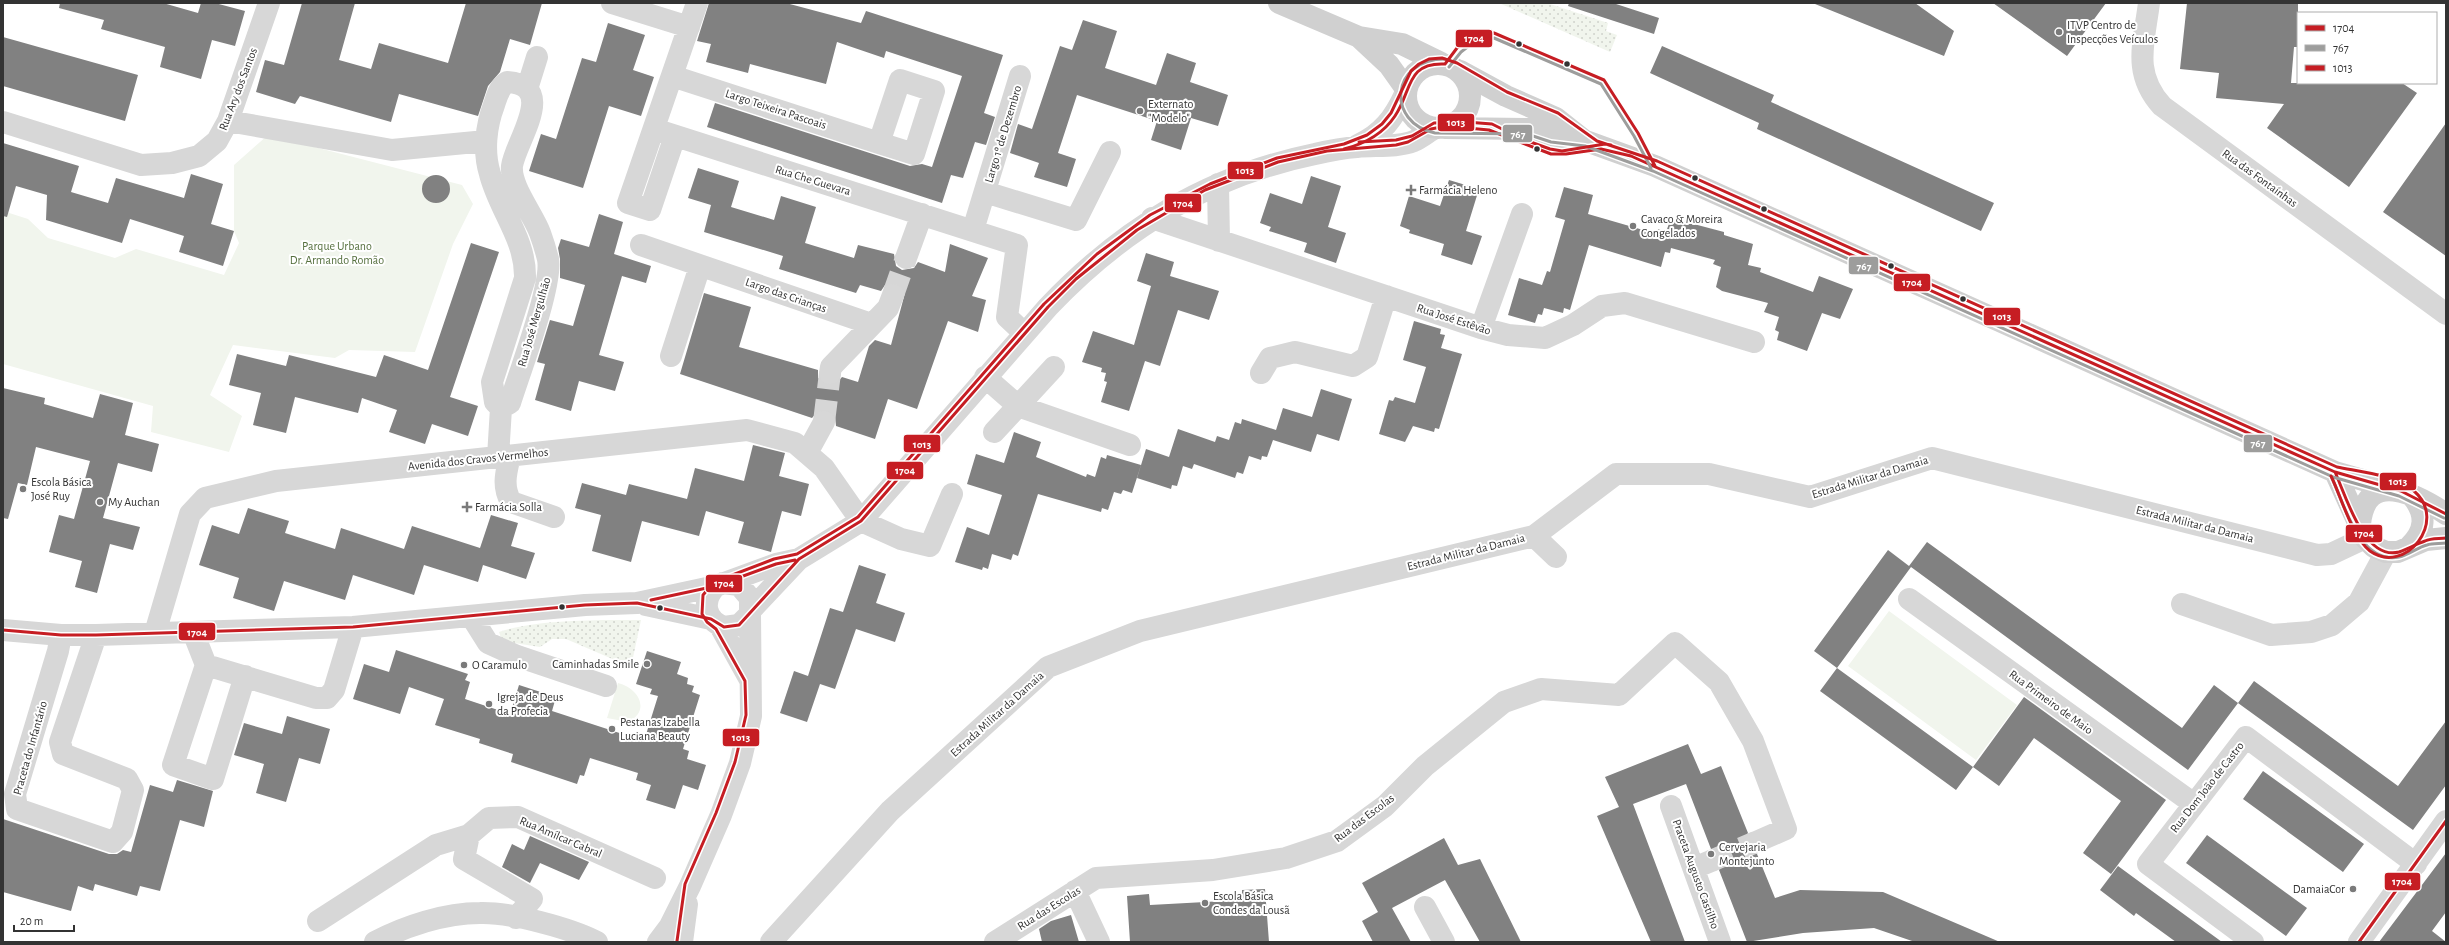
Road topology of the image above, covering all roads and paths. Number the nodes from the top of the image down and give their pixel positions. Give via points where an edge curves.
1 (269, 3) edge
2 (612, 3) edge
3 (697, 3) edge
4 (1279, 3) edge
5 (2149, 3) edge
6 (689, 27) junction
7 (1360, 37) junction
8 (537, 57) dead end
9 (1450, 67) junction
10 (672, 76) junction
11 (1020, 76) dead end
12 (527, 89) junction
13 (1406, 92) junction
14 (228, 121) junction
15 (3, 122) edge
16 (1440, 128) junction
17 (654, 129) junction
18 (675, 136) junction
19 (486, 141) junction
20 (1586, 141) junction
21 (879, 143) dead end
22 (1355, 147) junction
23 (1110, 152) dead end
24 (1218, 184) junction
25 (985, 192) junction
26 (922, 214) junction
27 (1522, 214) dead end
28 (1152, 218) junction
29 (973, 230) junction
30 (1219, 240) junction
31 (641, 245) dead end
32 (906, 258) tunnel mouth
33 (700, 266) junction
34 (893, 295) tunnel mouth
35 (1386, 296) junction
36 (2446, 314) edge
37 (871, 324) junction
38 (1481, 328) junction
39 (1024, 333) junction
40 (1754, 342) dead end
41 (671, 356) dead end
42 (1054, 367) dead end
43 (830, 373) tunnel mouth
44 (1261, 373) dead end
45 (985, 377) junction
46 (1018, 406) junction
47 (501, 408) junction
48 (824, 422) tunnel mouth
49 (994, 432) dead end
50 (1130, 444) dead end
51 (807, 453) junction
52 (504, 457) junction
53 (2335, 472) junction
54 (2406, 493) junction
55 (952, 494) dead end
56 (2446, 514) edge
57 (554, 517) dead end
58 (861, 521) junction
59 (2362, 531) junction
60 (1534, 536) junction
61 (2446, 538) edge
62 (2409, 547) junction
63 (2386, 552) junction
64 (1556, 557) dead end
65 (799, 559) junction
66 (720, 585) junction
67 (1909, 599) dead end
68 (637, 603) junction
69 (2182, 604) dead end
70 (750, 612) junction
71 (471, 616) junction
72 (715, 622) junction
73 (353, 627) junction
74 (3, 630) edge
75 (193, 632) junction
76 (155, 633) junction
77 (61, 635) junction
78 (96, 635) junction
79 (206, 665) junction
80 (245, 676) junction
81 (750, 680) junction
82 (606, 686) dead end
83 (2194, 804) junction
84 (1671, 806) dead end
85 (2446, 821) edge
86 (469, 835) junction
87 (1756, 842) tunnel mouth
88 (2416, 864) junction
89 (655, 878) dead end
90 (690, 886) junction
91 (1075, 891) junction
92 (1425, 907) dead end
93 (516, 918) junction
94 (318, 921) dead end
95 (375, 942) edge
96 (558, 942) edge
97 (597, 942) edge
98 (658, 942) edge
99 (682, 942) edge
100 (771, 942) edge
101 (995, 942) edge
102 (1099, 942) edge
103 (1444, 942) edge
104 (1720, 942) edge
105 (2253, 942) edge
106 (2359, 942) edge

1 - 14 street, Rua Ary dos Santos
2 - 6 street
3 - 6 street
4 - 7 street
5 - 36 street, Rua das Fontaínhas via 2142,71 2152,95 2162,106
6 - 10 street
7 - 9 street via 1402,44
7 - 13 street via 1389,65
8 - 12 street
9 - 13 street via 1423,67 1415,73
9 - 16 street via 1470,89 1471,99 1463,117
9 - 20 street via 1556,118
10 - 17 street
10 - 21 street, Largo Teixeira Pascoais
11 - 25 street, Largo 1º de Dezembro
12 - 19 street, Rua José Mergulhão via 519,83 507,82 501,86 490,118
12 - 47 street, Rua José Mergulhão via 532,113 512,165 513,176 540,232 548,261 547,282 510,403
13 - 16 street via 1410,113 1421,123
13 - 22 street via 1396,115 1388,125
14 - 15 street, Rua Ary dos Santos via 217,141 199,156 172,163 141,165
14 - 19 street via 392,150
16 - 20 street via 1528,129 1552,137
16 - 22 street via 1408,142
17 - 18 street, Rua Che Guevara
17 - 18 street via 628,203 650,210
18 - 26 street, Rua Che Guevara
19 - 47 street, Rua José Mergulhão via 490,174 518,240 525,264 525,278 492,382 495,402
20 - 53 street via 1655,166
22 - 24 street via 1284,161
23 - 25 street, Largo 1º de Dezembro via 1076,220
24 - 28 street
24 - 30 street
25 - 29 street, Largo 1º de Dezembro
26 - 29 street, Rua Che Guevara
26 - 32 street
27 - 38 street
28 - 30 street, Rua José Estêvão
28 - 39 street via 1096,259
29 - 39 street via 1017,245 1007,317
30 - 35 street, Rua José Estêvão
31 - 33 street, Largo das Crianças
33 - 37 street, Largo das Crianças
33 - 41 street
34 - 37 street via 888,308
35 - 38 street, Rua José Estêvão
35 - 44 street via 1367,357 1353,366 1295,352 1270,358
37 - 43 street via 831,367
38 - 40 street, Rua José Estêvão via 1508,335 1545,338 1573,325 1602,306 1625,303
39 - 45 street
42 - 46 street
45 - 46 street
45 - 58 street
46 - 49 street
46 - 50 street
47 - 52 street, Rua José Mergulhão
48 - 51 street
51 - 52 street, Avenida dos Cravos Vermelhos via 795,443 747,430
51 - 58 street, Avenida dos Cravos Vermelhos via 824,468
52 - 57 street, Rua José Mergulhão via 506,492 511,502
52 - 76 street, Avenida dos Cravos Vermelhos via 276,481 205,498 190,514
53 - 54 street
53 - 59 street
54 - 56 street
54 - 59 street via 2390,489 2378,492 2369,499 2362,511
54 - 62 street via 2419,505 2423,516 2423,528 2418,539
55 - 58 street via 930,546 901,539
58 - 65 street
59 - 60 street, Estrada Militar da Damaia via 2331,554 2317,555 1932,458 1810,497 1709,474 1616,474
59 - 63 street via 2374,547
60 - 64 street
60 - 100 street, Estrada Militar da Damaia via 1140,631 1048,667 890,811
61 - 62 street via 2426,540
62 - 63 street via 2398,552
63 - 69 street via 2359,602 2332,625 2311,632 2271,635
65 - 66 street via 776,564
65 - 70 street
66 - 68 street
66 - 70 street via 739,585 746,591 750,598
66 - 72 street via 707,598 707,612
67 - 83 street, Rua Primeiro de Maio
68 - 71 street via 585,605
68 - 72 street
70 - 72 street via 739,625 732,627
70 - 81 street
71 - 73 street
71 - 82 street via 488,643 517,656
72 - 81 street
73 - 75 street
73 - 80 street via 334,690 327,698 316,698
74 - 77 street
75 - 76 street
75 - 79 street
76 - 78 street
77 - 78 street
77 - 78 street, Praceta do Infantário via 15,794 17,809 113,842 122,832 134,790 127,779 63,754 60,742
79 - 80 street
79 - 80 street via 174,765 214,779
81 - 90 street via 751,716 740,763
83 - 88 street, Rua Dom João de Castro via 2246,737
83 - 105 street, Rua Dom João de Castro via 2148,864
84 - 104 street, Praceta Augusto Castilho via 1703,865
85 - 88 street
86 - 89 street, Rua Amílcar Cabral via 489,818 518,817
86 - 93 street via 464,859 532,899
86 - 94 street, Rua Amílcar Cabral via 436,845
87 - 91 street, Rua das Escolas via 1786,829 1753,741 1719,682 1675,644 1619,694 1541,688 1504,702 1425,766 1385,806 1337,841 1286,858 1213,870 1096,878
88 - 106 street
90 - 98 street via 670,926
90 - 99 street
91 - 101 street, Rua das Escolas
91 - 102 street
92 - 103 street
93 - 95 street via 480,912 450,916 396,930
93 - 96 street
93 - 97 street via 579,933

